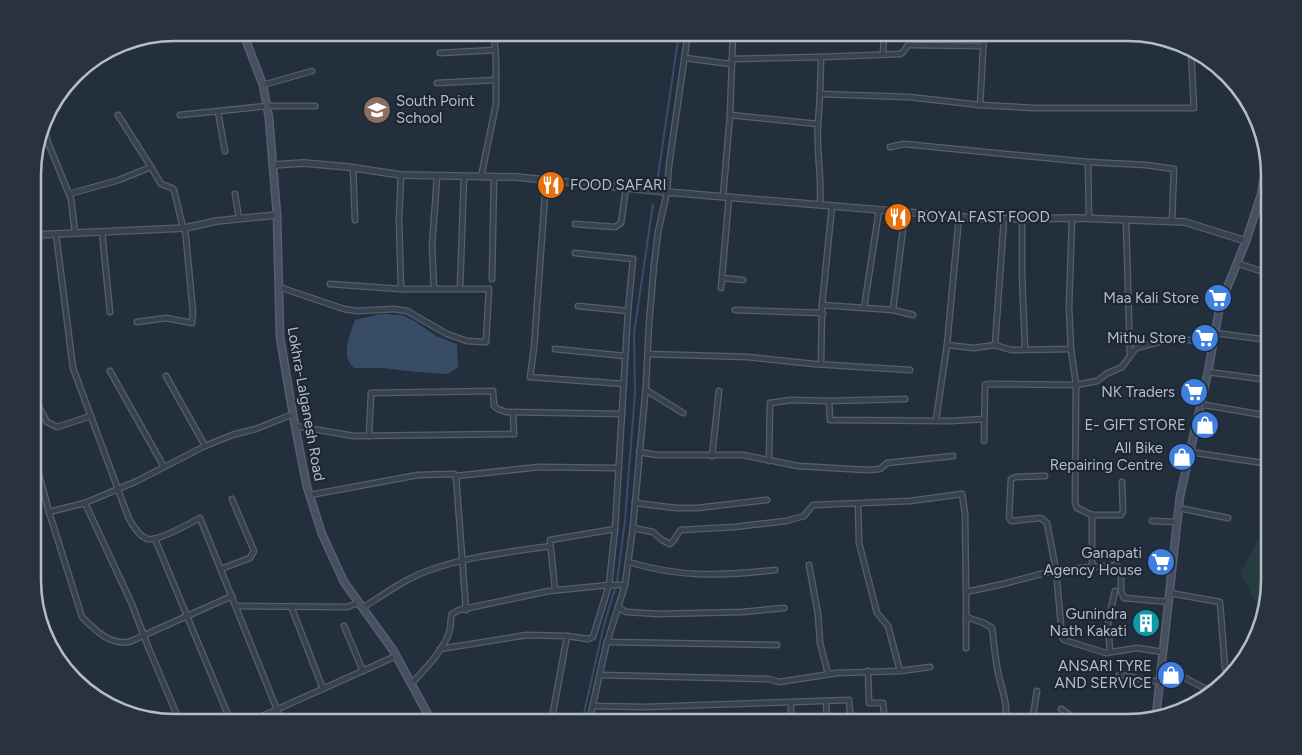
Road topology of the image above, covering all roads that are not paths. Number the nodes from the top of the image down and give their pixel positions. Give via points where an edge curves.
1 (245, 41) edge
2 (494, 41) edge
3 (687, 41) edge
4 (733, 41) edge
5 (884, 41) edge
6 (983, 41) edge
7 (983, 46) junction
8 (495, 50) junction
9 (440, 53) dead end
10 (883, 54) junction
11 (821, 57) junction
12 (1190, 57) edge
13 (685, 58) junction
14 (732, 61) junction
15 (312, 71) dead end
16 (496, 80) junction
17 (437, 83) dead end
18 (263, 85) junction
19 (820, 94) junction
20 (980, 105) junction
21 (267, 106) junction
22 (315, 106) dead end
23 (218, 112) junction
24 (118, 115) dead end
25 (180, 115) dead end
26 (730, 115) junction
27 (818, 124) junction
28 (47, 140) edge
29 (890, 147) dead end
30 (225, 150) dead end
31 (1088, 162) junction
32 (274, 165) junction
33 (151, 167) junction
34 (353, 168) junction
35 (401, 175) junction
36 (437, 177) junction
37 (464, 177) junction
38 (481, 177) junction
39 (494, 178) junction
40 (546, 181) junction
41 (626, 188) junction
42 (667, 192) junction
43 (69, 194) junction
44 (235, 194) dead end
45 (726, 197) junction
46 (1260, 198) edge
47 (820, 204) junction
48 (832, 206) junction
49 (879, 210) junction
50 (905, 212) junction
51 (276, 215) junction
52 (959, 217) junction
53 (239, 218) junction
54 (1072, 218) junction
55 (1088, 218) junction
56 (1004, 219) junction
57 (1022, 219) junction
58 (355, 220) dead end
59 (1126, 220) junction
60 (1172, 222) junction
61 (575, 224) dead end
62 (184, 228) junction
63 (102, 232) junction
64 (56, 234) junction
65 (75, 234) junction
66 (41, 235) edge
67 (1246, 241) junction
68 (575, 253) dead end
69 (1237, 263) junction
70 (1260, 272) edge
71 (722, 278) junction
72 (492, 279) dead end
73 (743, 280) dead end
74 (330, 284) dead end
75 (279, 287) junction
76 (434, 288) junction
77 (460, 288) junction
78 (721, 288) dead end
79 (401, 289) junction
80 (822, 305) junction
81 (578, 306) dead end
82 (864, 308) junction
83 (735, 310) dead end
84 (894, 310) junction
85 (628, 311) junction
86 (110, 312) dead end
87 (822, 313) junction
88 (914, 314) dead end
89 (137, 322) dead end
90 (1215, 333) junction
91 (1260, 339) edge
92 (995, 345) junction
93 (947, 346) junction
94 (1025, 348) junction
95 (1213, 348) junction
96 (555, 349) dead end
97 (1071, 349) junction
98 (648, 354) junction
99 (626, 356) junction
100 (1130, 356) junction
101 (821, 364) junction
102 (910, 370) dead end
103 (110, 371) dead end
104 (1208, 372) junction
105 (166, 376) dead end
106 (1260, 378) edge
107 (624, 384) junction
108 (1076, 384) junction
109 (646, 390) junction
110 (719, 391) dead end
111 (905, 399) dead end
112 (829, 401) junction
113 (1201, 406) junction
114 (41, 410) edge
115 (513, 413) junction
116 (683, 413) dead end
117 (293, 414) junction
118 (622, 414) junction
119 (1260, 414) edge
120 (91, 416) junction
121 (984, 419) junction
122 (936, 420) junction
123 (294, 426) junction
124 (369, 436) junction
125 (984, 441) dead end
126 (205, 446) junction
127 (639, 452) junction
128 (1190, 452) junction
129 (712, 456) junction
130 (952, 456) dead end
131 (769, 461) junction
132 (1260, 463) edge
133 (164, 467) junction
134 (619, 468) junction
135 (456, 476) junction
136 (1045, 476) dead end
137 (41, 482) edge
138 (1122, 482) dead end
139 (118, 489) junction
140 (310, 495) junction
141 (232, 499) dead end
142 (767, 500) dead end
143 (85, 503) junction
144 (635, 503) junction
145 (858, 504) junction
146 (1179, 508) junction
147 (49, 512) junction
148 (1092, 514) junction
149 (1228, 518) dead end
150 (1152, 521) dead end
151 (1177, 522) junction
152 (633, 528) junction
153 (615, 529) junction
154 (156, 539) junction
155 (550, 546) junction
156 (462, 560) junction
157 (628, 562) junction
158 (809, 565) dead end
159 (1092, 567) junction
160 (221, 569) junction
161 (775, 570) dead end
162 (1056, 570) junction
163 (610, 585) junction
164 (623, 585) junction
165 (555, 590) junction
166 (1115, 591) dead end
167 (966, 592) junction
168 (1170, 593) junction
169 (232, 596) junction
170 (1169, 602) junction
171 (236, 606) junction
172 (290, 606) junction
173 (360, 606) junction
174 (618, 607) junction
175 (784, 608) dead end
176 (466, 610) junction
177 (188, 616) junction
178 (966, 616) junction
179 (344, 626) dead end
180 (143, 635) junction
181 (567, 636) junction
182 (607, 642) junction
183 (777, 645) dead end
184 (966, 648) dead end
185 (440, 649) junction
186 (1110, 652) junction
187 (1163, 652) junction
188 (396, 656) junction
189 (1162, 666) junction
190 (930, 667) dead end
191 (1226, 668) edge
192 (363, 671) junction
193 (868, 671) junction
194 (900, 671) junction
195 (828, 674) junction
196 (600, 675) junction
197 (1119, 675) dead end
198 (1160, 682) junction
199 (411, 684) junction
200 (1205, 688) edge
201 (323, 689) junction
202 (1037, 691) dead end
203 (826, 701) junction
204 (791, 702) junction
205 (593, 706) junction
206 (1061, 709) dead end
207 (277, 710) junction
208 (1157, 710) edge
209 (791, 713) edge
210 (827, 713) edge
211 (850, 713) edge
212 (884, 713) edge
213 (1007, 713) edge
214 (1033, 713) edge
215 (1067, 713) edge
216 (177, 714) edge
217 (227, 714) edge
218 (268, 714) edge
219 (279, 714) edge
220 (427, 714) edge
221 (553, 714) edge
222 (591, 714) edge

1 - 18 main road, Lokhra-Lalganesh Road
2 - 8 street
3 - 13 street
4 - 14 street
5 - 10 street
6 - 7 street
7 - 10 street via 908,45 900,54
7 - 20 street
8 - 9 street
8 - 16 street
10 - 11 street
11 - 14 street
11 - 19 street
12 - 20 street via 1194,108
13 - 14 street
13 - 42 street
14 - 26 street
15 - 18 street
16 - 17 street
16 - 38 street via 496,106
18 - 21 main road, Lokhra-Lalganesh Road
19 - 20 street via 909,97
19 - 27 street
21 - 22 street
21 - 23 street
21 - 32 main road, Lokhra-Lalganesh Road
23 - 25 street
23 - 30 street
24 - 33 street
26 - 27 street
26 - 45 street
27 - 47 street
28 - 43 street
29 - 31 street via 904,144
31 - 55 street
31 - 60 street via 1174,169
32 - 34 street via 304,163
32 - 51 main road, Lokhra-Lalganesh Road
33 - 43 street
33 - 62 street via 161,184 173,189
34 - 35 street
34 - 58 street
35 - 36 street
35 - 79 street
36 - 37 street
36 - 76 street via 432,246
37 - 38 street
37 - 77 street
38 - 39 street
39 - 40 street
39 - 72 street
40 - 41 street
40 - 107 street via 530,377
41 - 42 street
41 - 61 street via 621,223 615,227
42 - 45 street
42 - 98 street via 654,265
43 - 65 street
44 - 53 street
45 - 47 street
45 - 71 street
46 - 67 main road
47 - 48 street
48 - 49 street
48 - 80 street
49 - 50 street
49 - 82 street
50 - 52 street
50 - 84 street
51 - 53 street
51 - 75 main road, Lokhra-Lalganesh Road
52 - 56 street
52 - 93 street
53 - 62 street
54 - 55 street
54 - 57 street
54 - 97 street
55 - 59 street
56 - 57 street
56 - 92 street
57 - 94 street
59 - 60 street
59 - 100 street
60 - 67 street via 1185,222
62 - 63 street
62 - 89 street via 192,323 166,318
63 - 65 street
63 - 86 street
64 - 65 street
64 - 66 street
64 - 120 street via 73,368
67 - 69 main road
68 - 85 street via 634,259
69 - 70 street
69 - 90 main road via 1220,305
71 - 73 street
71 - 78 street
74 - 79 street
75 - 77 street via 357,312 394,308 447,334 467,341 486,342 489,289
75 - 117 main road, Lokhra-Lalganesh Road via 280,337
76 - 77 street
76 - 79 street
80 - 82 street
80 - 87 street
81 - 85 street
82 - 84 street
83 - 87 street
84 - 88 street
85 - 99 street
87 - 101 street
90 - 91 street
90 - 95 main road
92 - 93 street via 974,348
92 - 94 street via 1012,350
93 - 122 street
94 - 97 street
95 - 100 street via 1190,340 1167,340 1136,348
95 - 104 main road
96 - 99 street
97 - 108 street
98 - 101 street via 748,357
98 - 109 street
99 - 107 street
100 - 108 street via 1122,367 1097,381
101 - 102 street
103 - 133 street
104 - 106 street
104 - 113 main road
105 - 126 street
107 - 118 street
108 - 121 street via 986,385
108 - 148 street via 1075,503 1077,508
109 - 116 street
109 - 127 street
110 - 129 street
111 - 112 street
112 - 122 street via 830,420
112 - 131 street via 770,403
113 - 119 street
113 - 128 main road
114 - 120 street via 48,422 57,427
115 - 118 street
115 - 124 street via 514,434
115 - 124 street via 494,406 493,391 371,394
117 - 123 main road, Lokhra-Lalganesh Road
117 - 126 street
118 - 134 street
120 - 139 street
121 - 122 street
121 - 125 street
123 - 124 street
123 - 140 main road, Lokhra-Lalganesh Road
126 - 133 street
127 - 129 street
127 - 144 street
128 - 132 street
128 - 146 main road
129 - 131 street via 743,455
130 - 131 street via 887,464 880,469 867,470
133 - 139 street
134 - 135 street via 539,467
134 - 153 street
135 - 140 street via 418,475
135 - 156 street
136 - 162 street via 1011,479 1009,517 1011,521 1046,520
137 - 147 street
138 - 148 street via 1121,515
139 - 143 street
139 - 154 street via 138,533 147,539
140 - 173 main road, Lokhra-Lalganesh Road via 336,567
141 - 160 street via 254,551 250,558
142 - 144 street via 697,508
143 - 147 street
143 - 180 street
144 - 152 street
145 - 152 street via 813,505 804,516 786,521 681,530 670,544 653,532
145 - 167 street via 962,494
145 - 194 street via 859,543 877,613 888,626
146 - 149 street
146 - 151 main road
147 - 180 street via 82,617 106,638 123,642
148 - 159 street
150 - 151 street
151 - 168 main road
152 - 157 street
153 - 155 street via 550,540
153 - 163 street
154 - 160 street via 200,518
154 - 177 street
155 - 156 street
155 - 165 street
156 - 173 street via 416,576
156 - 176 street
157 - 161 street via 691,575
157 - 164 street
158 - 195 street via 820,643
159 - 162 street
159 - 170 street via 1116,565 1121,569 1124,598
160 - 169 street
162 - 167 street
162 - 186 street via 1062,637 1098,651
163 - 164 street
163 - 165 street
163 - 181 street via 592,639
164 - 174 street
165 - 176 street
166 - 186 street via 1108,622
167 - 178 street
168 - 170 main road
168 - 191 street via 1220,602
169 - 171 street
169 - 177 street
170 - 187 main road
171 - 172 street
171 - 207 street
172 - 173 street
172 - 201 street
173 - 188 main road, Lokhra-Lalganesh Road
174 - 175 street via 626,612 659,614
174 - 182 street
176 - 185 street via 452,614 450,629
177 - 180 street
177 - 217 street
178 - 184 street
178 - 213 street via 992,628
179 - 192 street
180 - 216 street
181 - 185 street via 527,635
181 - 221 street
182 - 183 street
182 - 196 street
185 - 199 street
186 - 187 street via 1136,648
187 - 189 main road
188 - 192 street
188 - 199 main road, Lokhra-Lalganesh Road
189 - 198 main road
189 - 200 street
190 - 194 street
192 - 201 street
193 - 194 street
193 - 195 street
193 - 212 street via 869,703 883,704
195 - 196 street via 779,682 769,679
196 - 205 street
197 - 198 street
198 - 208 main road
199 - 220 main road, Lokhra-Lalganesh Road
201 - 207 street
202 - 214 street
203 - 204 street
203 - 210 street
203 - 211 street via 849,700
204 - 205 street
204 - 209 street
205 - 222 street
206 - 215 street
207 - 218 street
207 - 219 street

